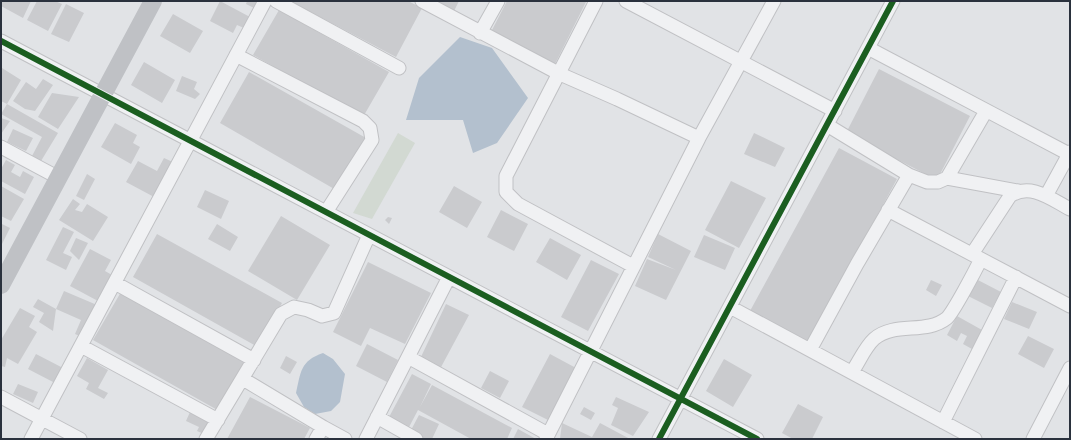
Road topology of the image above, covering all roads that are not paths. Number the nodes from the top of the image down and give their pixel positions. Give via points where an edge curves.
1 (153, 1) edge
2 (264, 1) edge
3 (276, 1) edge
4 (422, 1) edge
5 (498, 1) edge
6 (596, 1) edge
7 (626, 1) edge
8 (774, 1) edge
9 (893, 1) edge
10 (480, 33) junction
11 (1, 41) edge
12 (868, 48) junction
13 (236, 55) junction
14 (742, 62) junction
15 (399, 68) dead end
16 (560, 74) junction
17 (103, 95) junction
18 (835, 110) junction
19 (986, 111) junction
20 (827, 125) junction
21 (699, 138) junction
22 (191, 141) junction
23 (1, 147) edge
24 (1070, 153) edge
25 (909, 176) junction
26 (59, 178) junction
27 (947, 178) junction
28 (1018, 190) junction
29 (1046, 196) junction
30 (1070, 209) edge
31 (888, 210) junction
32 (326, 212) junction
33 (369, 235) junction
34 (977, 257) junction
35 (633, 266) junction
36 (449, 277) junction
37 (1016, 278) junction
38 (115, 283) junction
39 (1, 285) edge
40 (1070, 306) edge
41 (730, 308) junction
42 (81, 346) junction
43 (590, 350) junction
44 (810, 350) junction
45 (408, 357) junction
46 (254, 360) junction
47 (1070, 368) edge
48 (852, 372) junction
49 (243, 379) junction
50 (1, 397) edge
51 (682, 399) junction
52 (377, 417) junction
53 (42, 418) junction
54 (218, 420) junction
55 (943, 422) junction
56 (323, 427) junction
57 (547, 436) edge
58 (31, 439) edge
59 (80, 439) edge
60 (206, 439) edge
61 (316, 439) edge
62 (345, 439) edge
63 (366, 439) edge
64 (416, 439) edge
65 (659, 439) edge
66 (757, 439) edge
67 (975, 439) edge
68 (1033, 439) edge

1 - 17 street
2 - 13 street
3 - 15 street
4 - 10 street
5 - 10 street
6 - 16 street
7 - 14 street
8 - 14 street
9 - 12 street
10 - 16 street
11 - 17 street
12 - 18 street
12 - 19 street
13 - 22 street
13 - 32 street via 363,121 370,128 372,140
14 - 18 street
14 - 21 street
16 - 21 street
16 - 35 street via 506,176 506,192 518,204
17 - 22 street
17 - 26 street
18 - 20 street
19 - 24 street
19 - 27 street
20 - 25 street
20 - 41 street
21 - 35 street
22 - 32 street
22 - 38 street
23 - 26 street
24 - 29 street
25 - 27 street via 927,182 938,182
25 - 31 street
26 - 39 street
27 - 28 street
28 - 29 street
28 - 34 street via 1010,196
29 - 30 street
31 - 34 street
31 - 44 street
32 - 33 street
33 - 36 street
33 - 46 street via 334,313 322,316 294,308 281,314
34 - 37 street
34 - 48 street via 948,317 934,325 883,332 872,340
35 - 43 street
36 - 43 street
36 - 45 street
37 - 40 street
37 - 55 street
38 - 42 street
38 - 46 street
41 - 44 street
41 - 51 street
42 - 53 street
42 - 54 street
43 - 51 street
43 - 57 street
44 - 48 street
45 - 52 street
45 - 57 street
46 - 49 street
47 - 68 street
48 - 55 street
49 - 54 street
49 - 56 street
50 - 53 street
51 - 65 street
51 - 66 street
52 - 63 street
52 - 64 street
53 - 58 street
53 - 59 street
54 - 60 street
55 - 67 street
56 - 61 street
56 - 62 street

